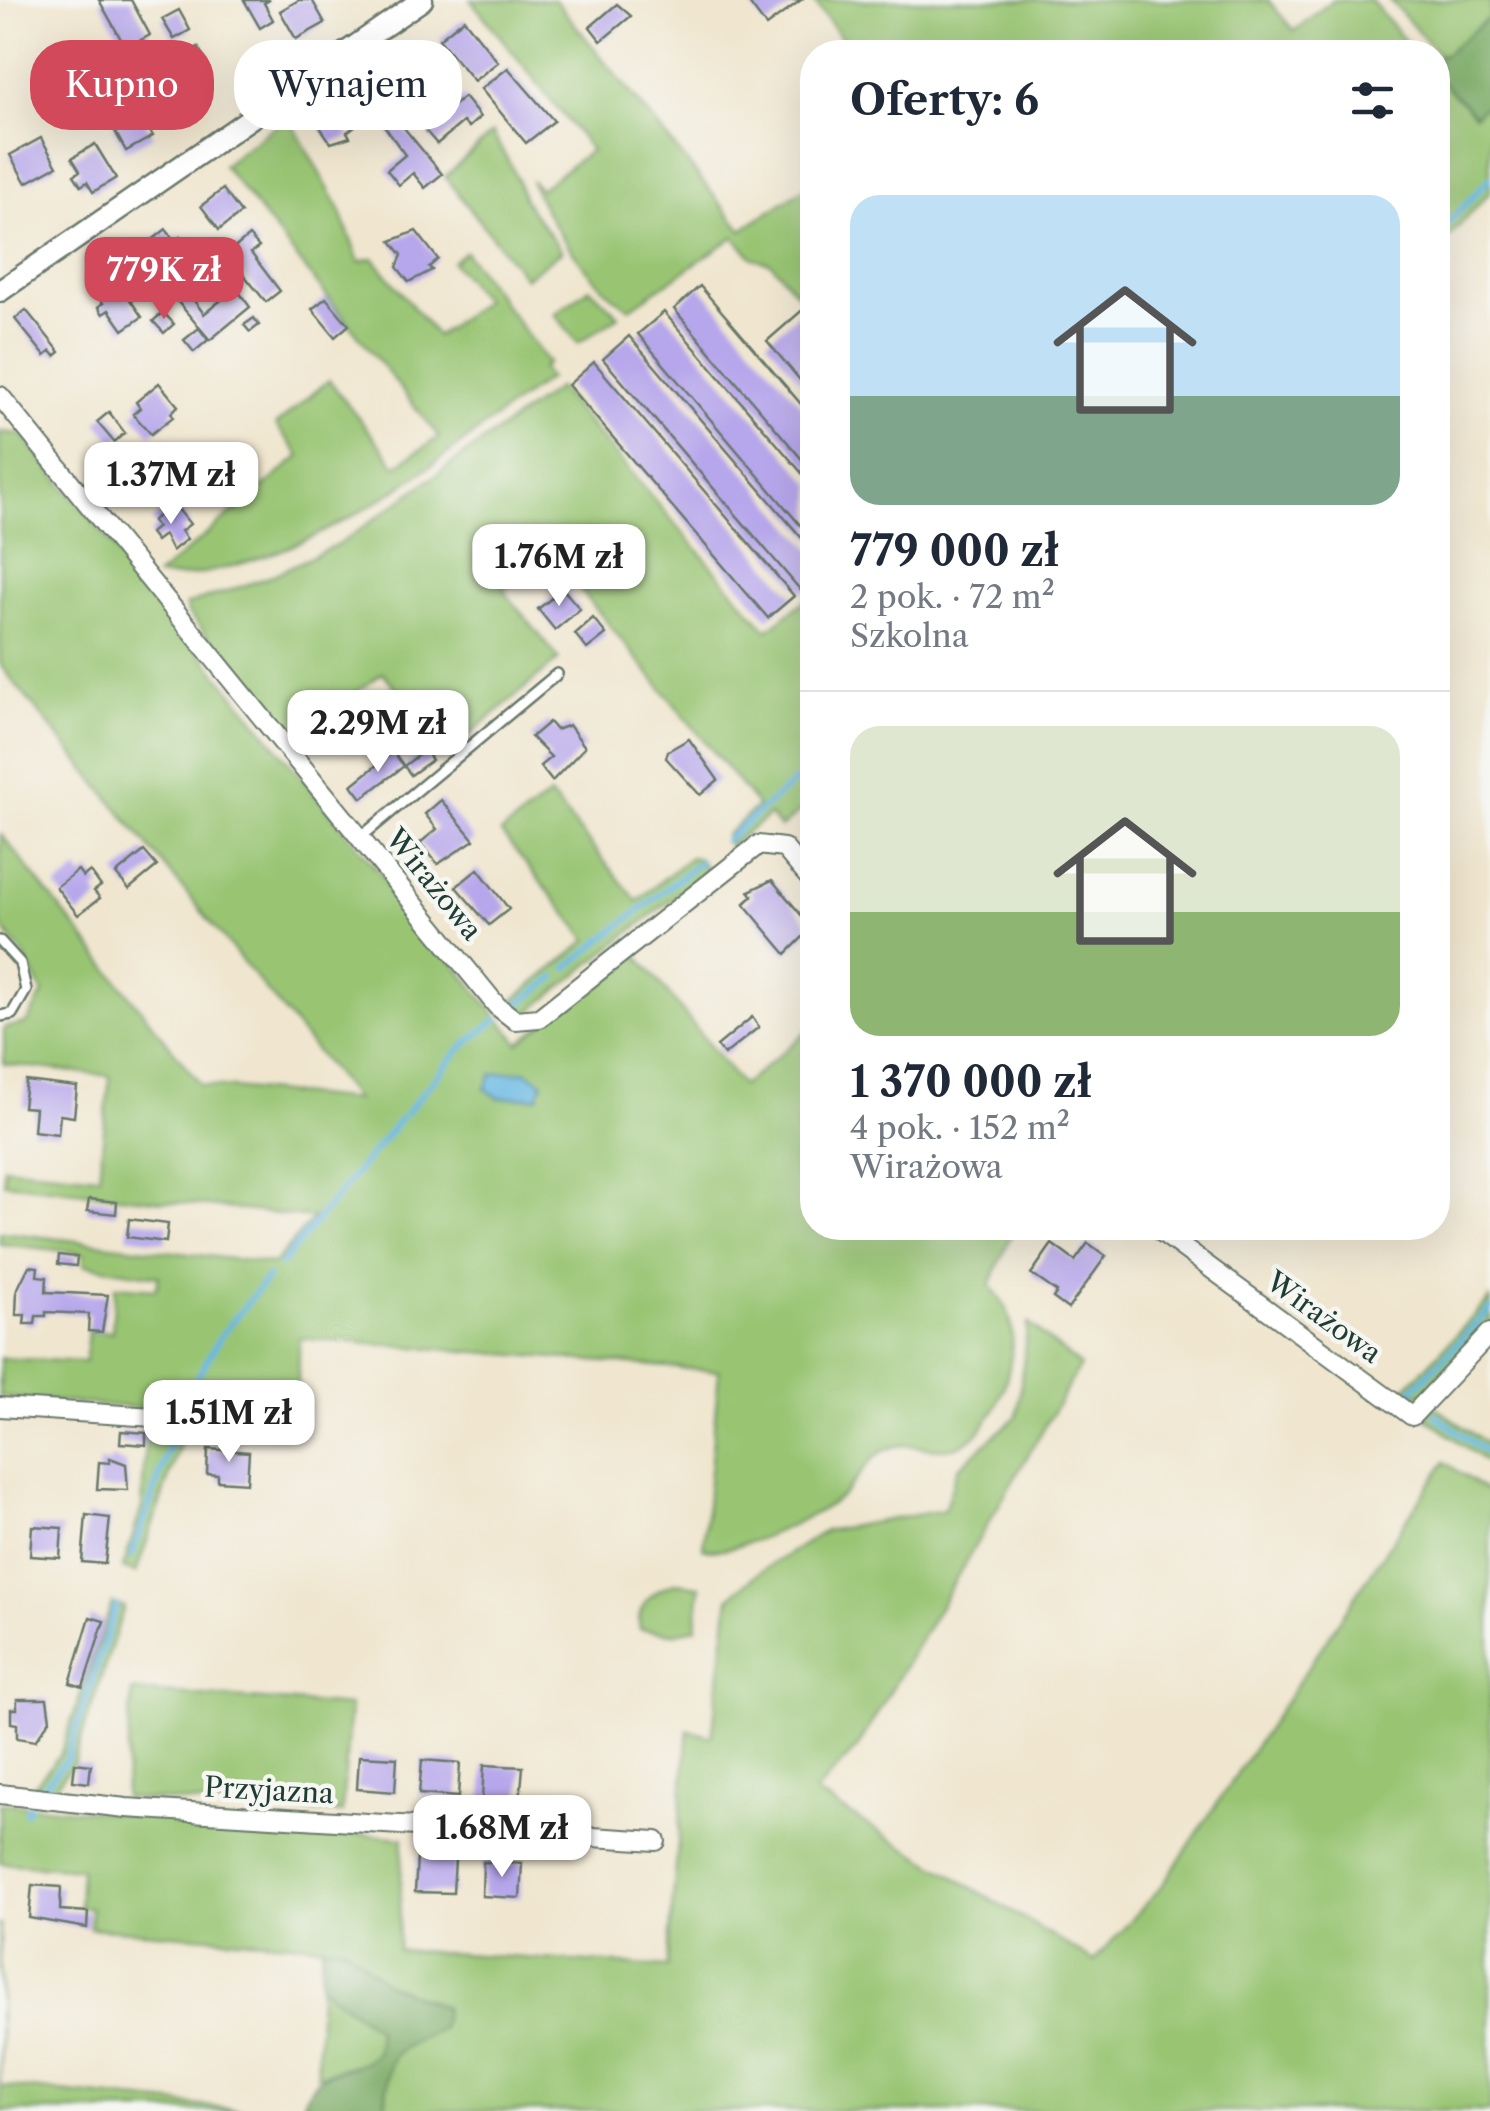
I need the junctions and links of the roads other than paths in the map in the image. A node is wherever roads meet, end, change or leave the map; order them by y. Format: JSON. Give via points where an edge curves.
{"nodes":[{"id":1,"x":422,"y":0,"type":"edge"},
{"id":2,"x":0,"y":292,"type":"edge"},
{"id":3,"x":0,"y":396,"type":"edge"},
{"id":4,"x":558,"y":674,"type":"dead end"},
{"id":5,"x":361,"y":836,"type":"junction"},
{"id":6,"x":800,"y":867,"type":"edge"},
{"id":7,"x":0,"y":941,"type":"edge"},
{"id":8,"x":0,"y":1016,"type":"edge"},
{"id":9,"x":1172,"y":1240,"type":"edge"},
{"id":10,"x":1490,"y":1333,"type":"edge"},
{"id":11,"x":0,"y":1407,"type":"edge"},
{"id":12,"x":246,"y":1423,"type":"dead end"},
{"id":13,"x":0,"y":1794,"type":"edge"},
{"id":14,"x":656,"y":1841,"type":"dead end"}],
"edges":[{"from":1,"to":2,"type":"street"},
{"from":3,"to":5,"type":"street","name":"Wirażowa"},
{"from":4,"to":5,"type":"lane"},
{"from":5,"to":6,"type":"street","name":"Wirażowa","via":[[515,1020],[539,1018],[758,844],[784,848]]},
{"from":7,"to":8,"type":"lane","via":[[20,963],[26,990],[12,1014]]},
{"from":9,"to":10,"type":"street","name":"Wirażowa","via":[[1412,1416]]},
{"from":11,"to":12,"type":"street"},
{"from":13,"to":14,"type":"street","name":"Przyjazna"}]}
